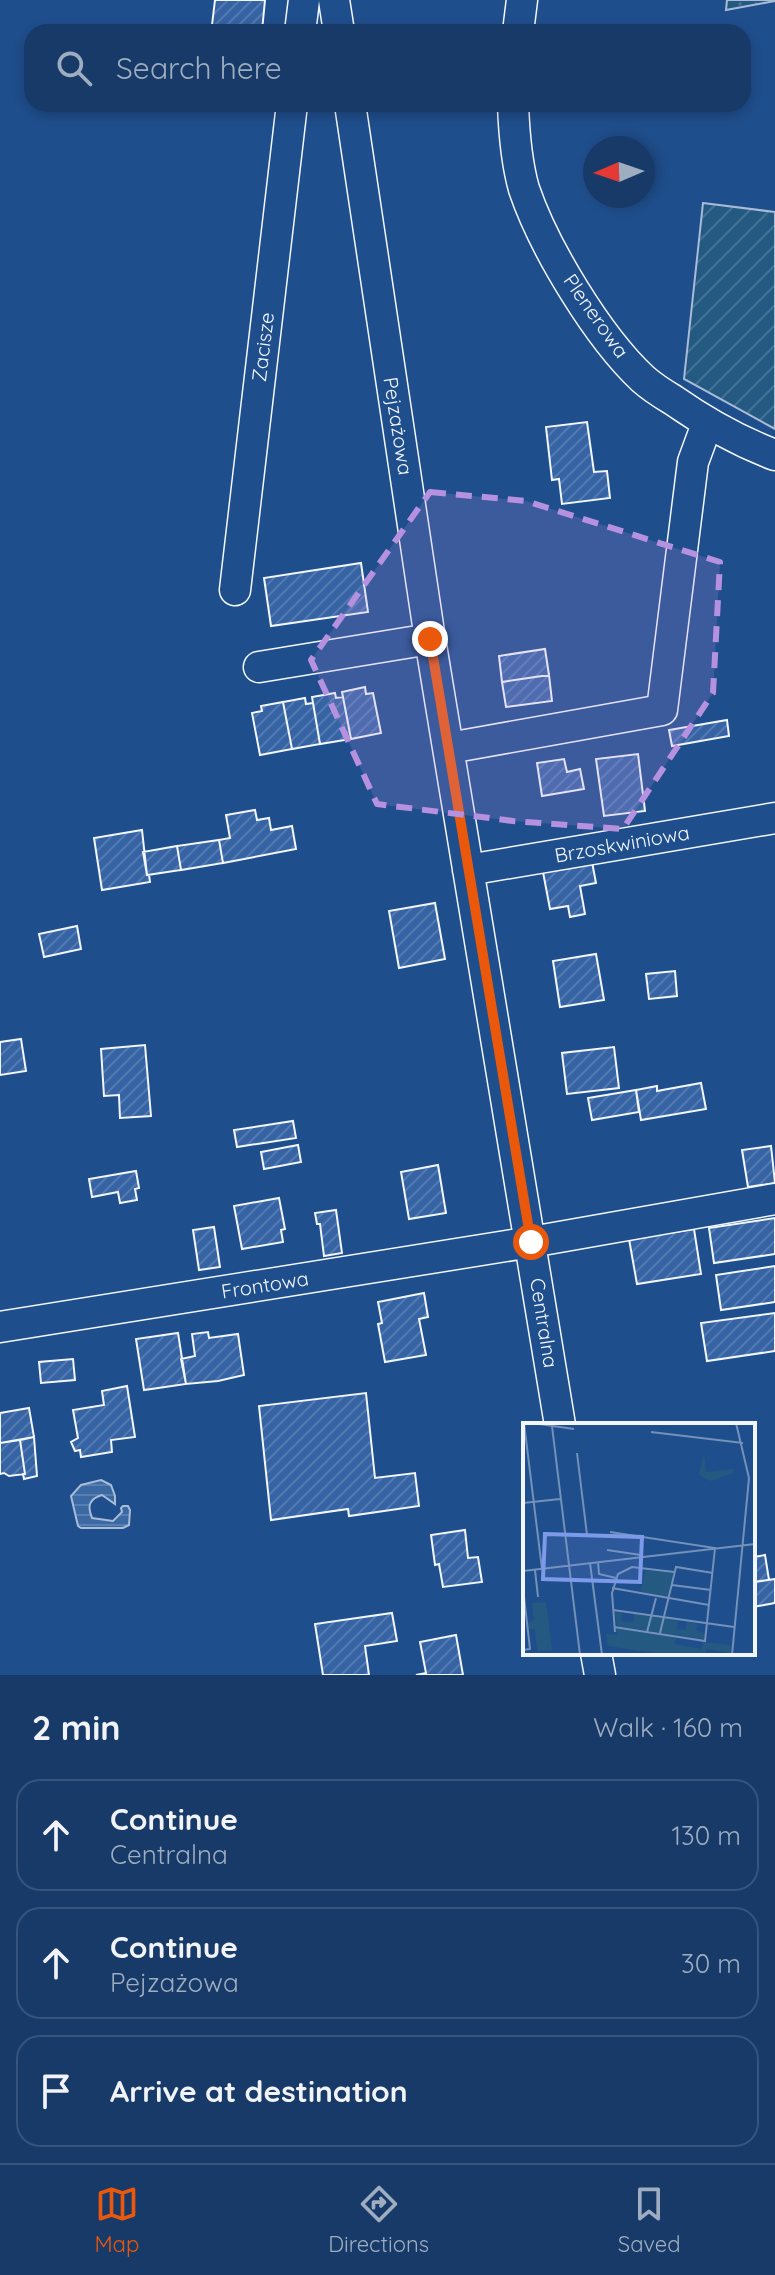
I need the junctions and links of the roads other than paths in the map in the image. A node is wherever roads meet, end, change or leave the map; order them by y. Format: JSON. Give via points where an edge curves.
{"nodes":[{"id":1,"x":304,"y":0,"type":"edge"},
{"id":2,"x":334,"y":0,"type":"edge"},
{"id":3,"x":522,"y":0,"type":"edge"},
{"id":4,"x":301,"y":24,"type":"edge"},
{"id":5,"x":338,"y":24,"type":"edge"},
{"id":6,"x":519,"y":24,"type":"edge"},
{"id":7,"x":291,"y":112,"type":"edge"},
{"id":8,"x":351,"y":112,"type":"edge"},
{"id":9,"x":513,"y":112,"type":"edge"},
{"id":10,"x":707,"y":424,"type":"junction"},
{"id":11,"x":775,"y":455,"type":"edge"},
{"id":12,"x":235,"y":590,"type":"dead end"},
{"id":13,"x":430,"y":639,"type":"junction"},
{"id":14,"x":259,"y":667,"type":"dead end"},
{"id":15,"x":449,"y":748,"type":"junction"},
{"id":16,"x":775,"y":818,"type":"edge"},
{"id":17,"x":468,"y":870,"type":"junction"},
{"id":18,"x":775,"y":1199,"type":"edge"},
{"id":19,"x":531,"y":1242,"type":"junction"},
{"id":20,"x":0,"y":1327,"type":"edge"},
{"id":21,"x":560,"y":1423,"type":"edge"},
{"id":22,"x":596,"y":1655,"type":"edge"},
{"id":23,"x":600,"y":1675,"type":"edge"}],
"edges":[{"from":1,"to":4,"type":"street"},
{"from":2,"to":5,"type":"street"},
{"from":3,"to":6,"type":"street"},
{"from":7,"to":12,"type":"street","name":"Zacisze"},
{"from":8,"to":13,"type":"street","name":"Pejzażowa"},
{"from":9,"to":10,"type":"street","name":"Plenerowa","via":[[524,187],[570,282],[610,344],[645,381]]},
{"from":10,"to":11,"type":"street","name":"Plenerowa"},
{"from":10,"to":15,"type":"street","via":[[693,462],[662,710]]},
{"from":13,"to":14,"type":"street"},
{"from":13,"to":15,"type":"street","name":"Pejzażowa"},
{"from":15,"to":17,"type":"street","name":"Centralna"},
{"from":16,"to":17,"type":"street","name":"Brzoskwiniowa"},
{"from":17,"to":19,"type":"street","name":"Centralna"},
{"from":18,"to":19,"type":"street","name":"Frontowa"},
{"from":19,"to":20,"type":"street","name":"Frontowa"},
{"from":19,"to":21,"type":"street","name":"Centralna"},
{"from":22,"to":23,"type":"street"}]}
